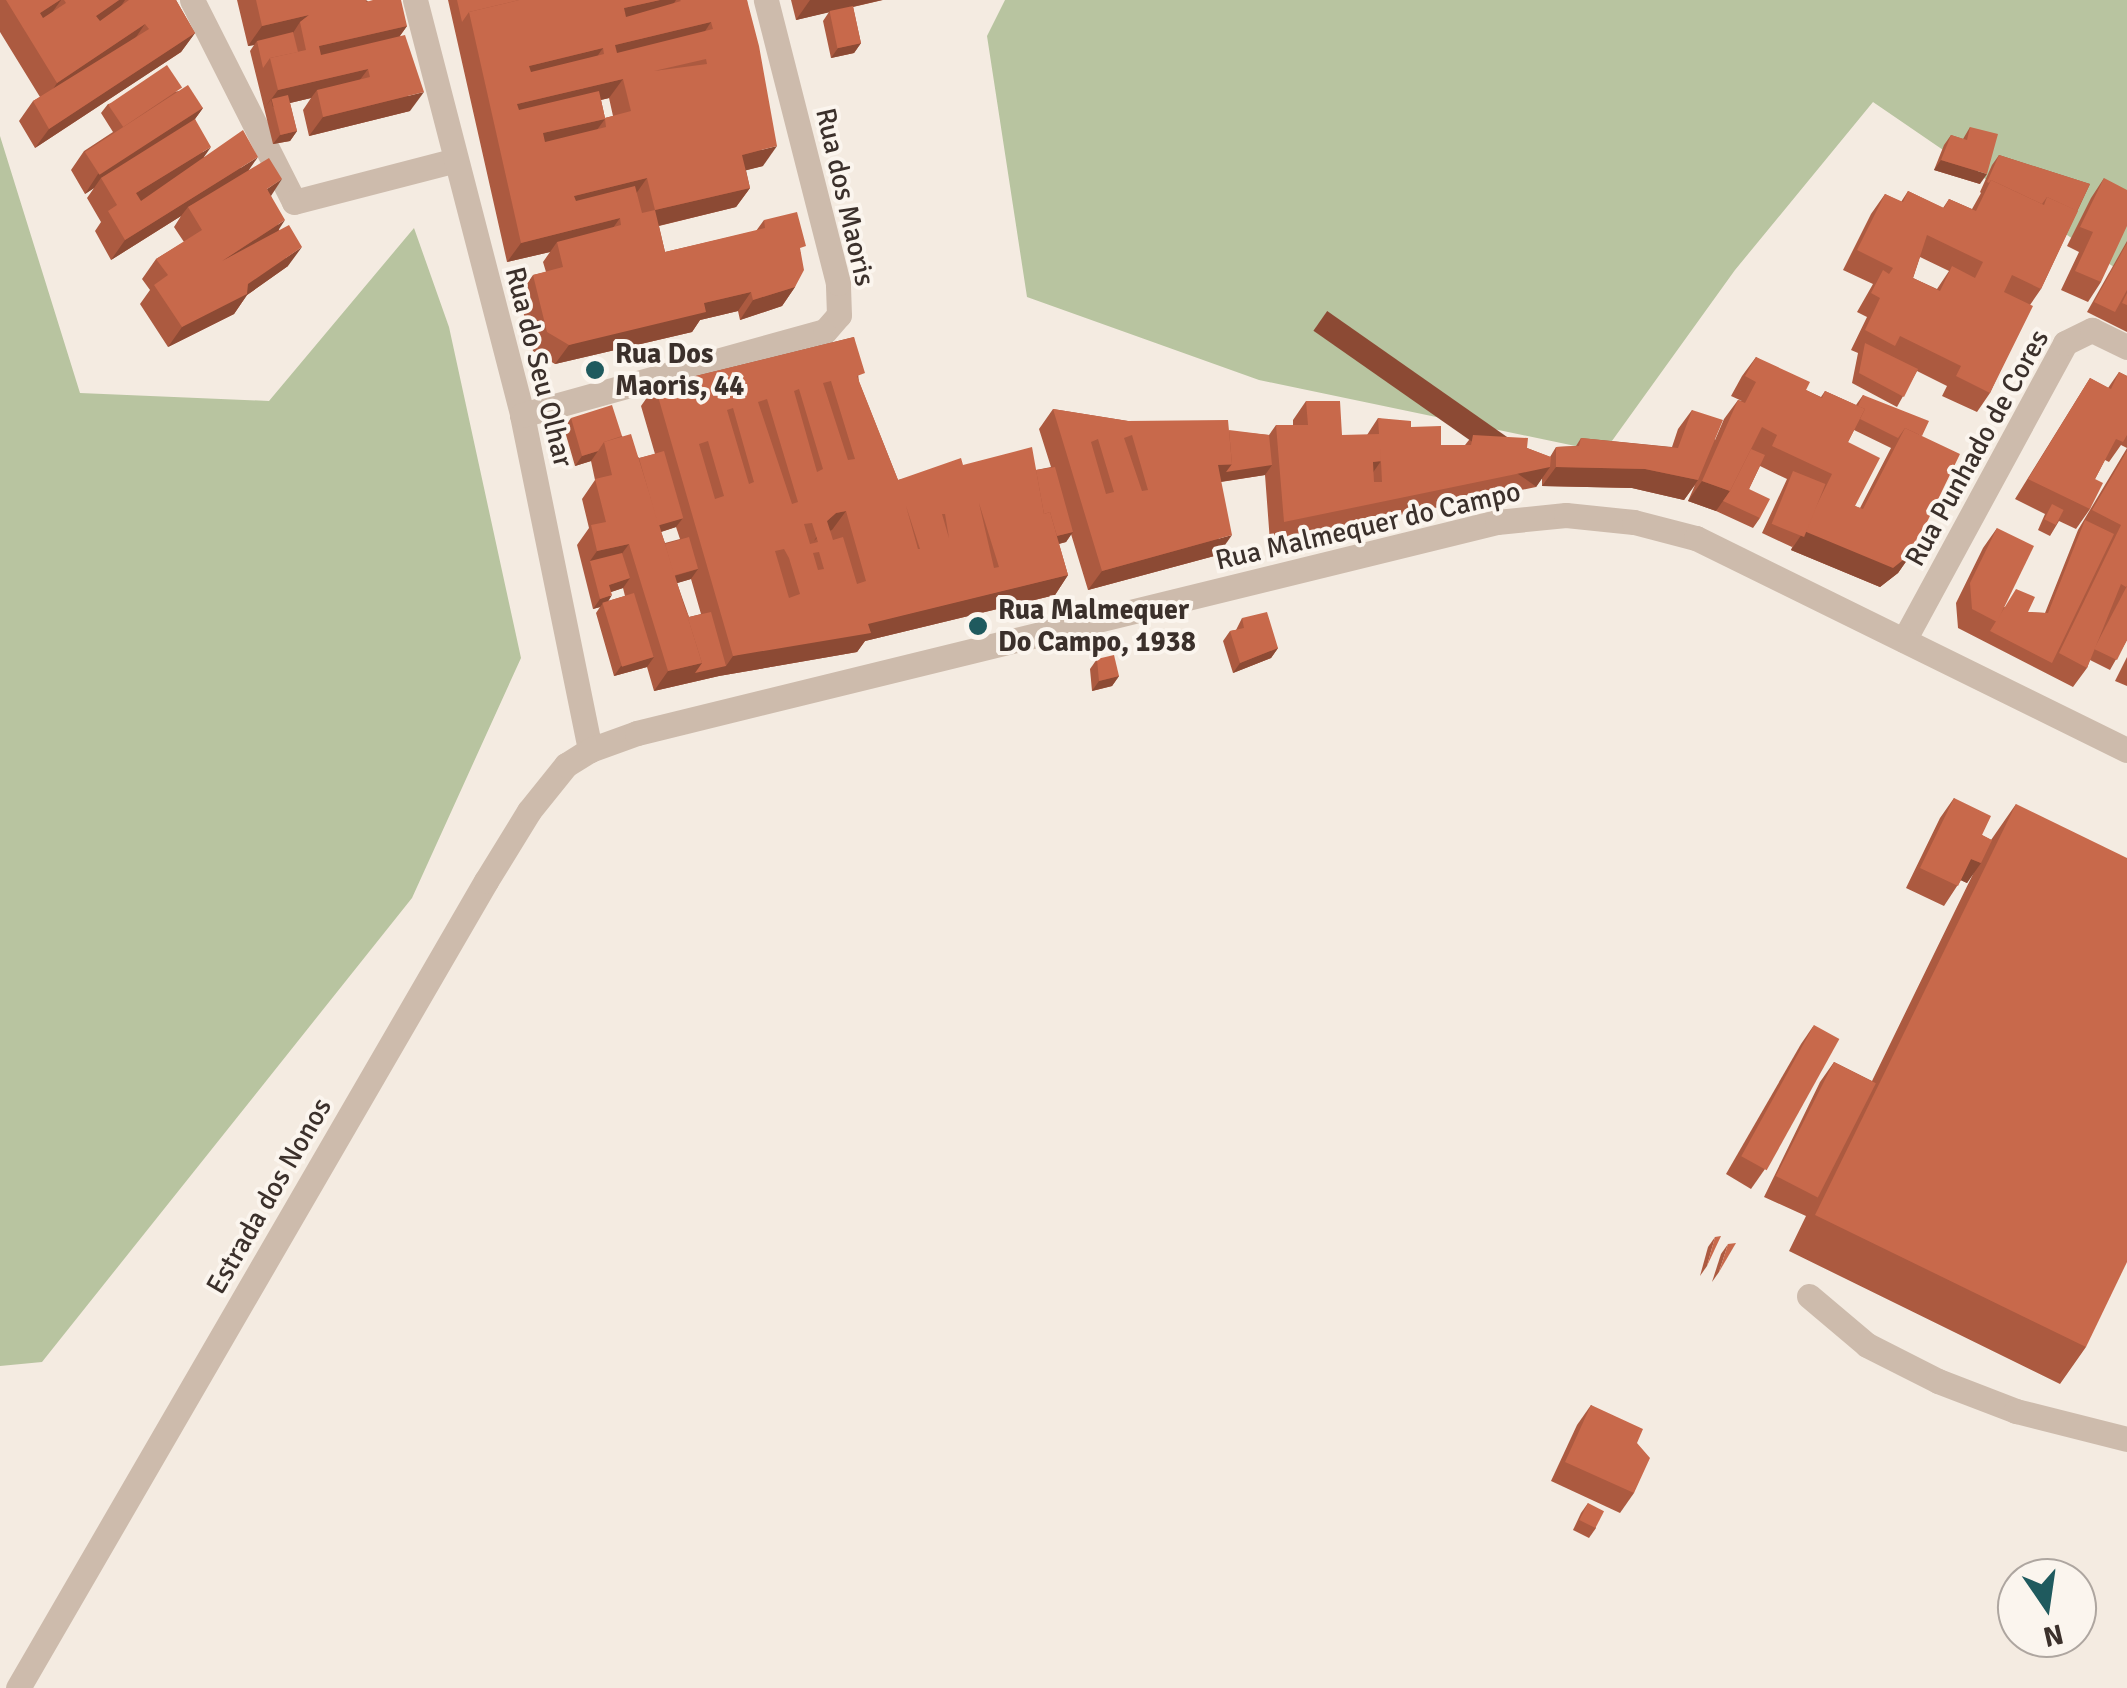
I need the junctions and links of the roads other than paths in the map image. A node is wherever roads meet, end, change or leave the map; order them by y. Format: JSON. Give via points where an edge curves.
{"nodes":[{"id":1,"x":192,"y":0,"type":"edge"},
{"id":2,"x":415,"y":0,"type":"edge"},
{"id":3,"x":766,"y":0,"type":"edge"},
{"id":4,"x":456,"y":160,"type":"junction"},
{"id":5,"x":2127,"y":346,"type":"edge"},
{"id":6,"x":522,"y":415,"type":"junction"},
{"id":7,"x":1904,"y":640,"type":"junction"},
{"id":8,"x":590,"y":750,"type":"junction"},
{"id":9,"x":2127,"y":750,"type":"edge"},
{"id":10,"x":1809,"y":1296,"type":"dead end"},
{"id":11,"x":2127,"y":1439,"type":"edge"},
{"id":12,"x":18,"y":1688,"type":"edge"}],
"edges":[{"from":1,"to":4,"type":"street","via":[[294,202]]},
{"from":2,"to":4,"type":"street","name":"Rua do Seu Olhar"},
{"from":3,"to":6,"type":"street","name":"Rua dos Maoris","via":[[838,282],[839,315],[825,332]]},
{"from":4,"to":6,"type":"street","name":"Rua do Seu Olhar"},
{"from":5,"to":7,"type":"street","name":"Rua Punhado de Cores","via":[[2092,330],[2065,343]]},
{"from":6,"to":8,"type":"street","name":"Rua do Seu Olhar"},
{"from":7,"to":8,"type":"street","name":"Rua Malmequer do Campo","via":[[1696,538],[1566,515],[1478,527],[637,732]]},
{"from":7,"to":9,"type":"street","name":"Rua Malmequer do Campo"},
{"from":8,"to":12,"type":"street","name":"Estrada dos Nonos","via":[[566,765],[529,811],[486,881]]},
{"from":10,"to":11,"type":"street","via":[[1868,1345],[1938,1381],[2016,1412]]}]}
